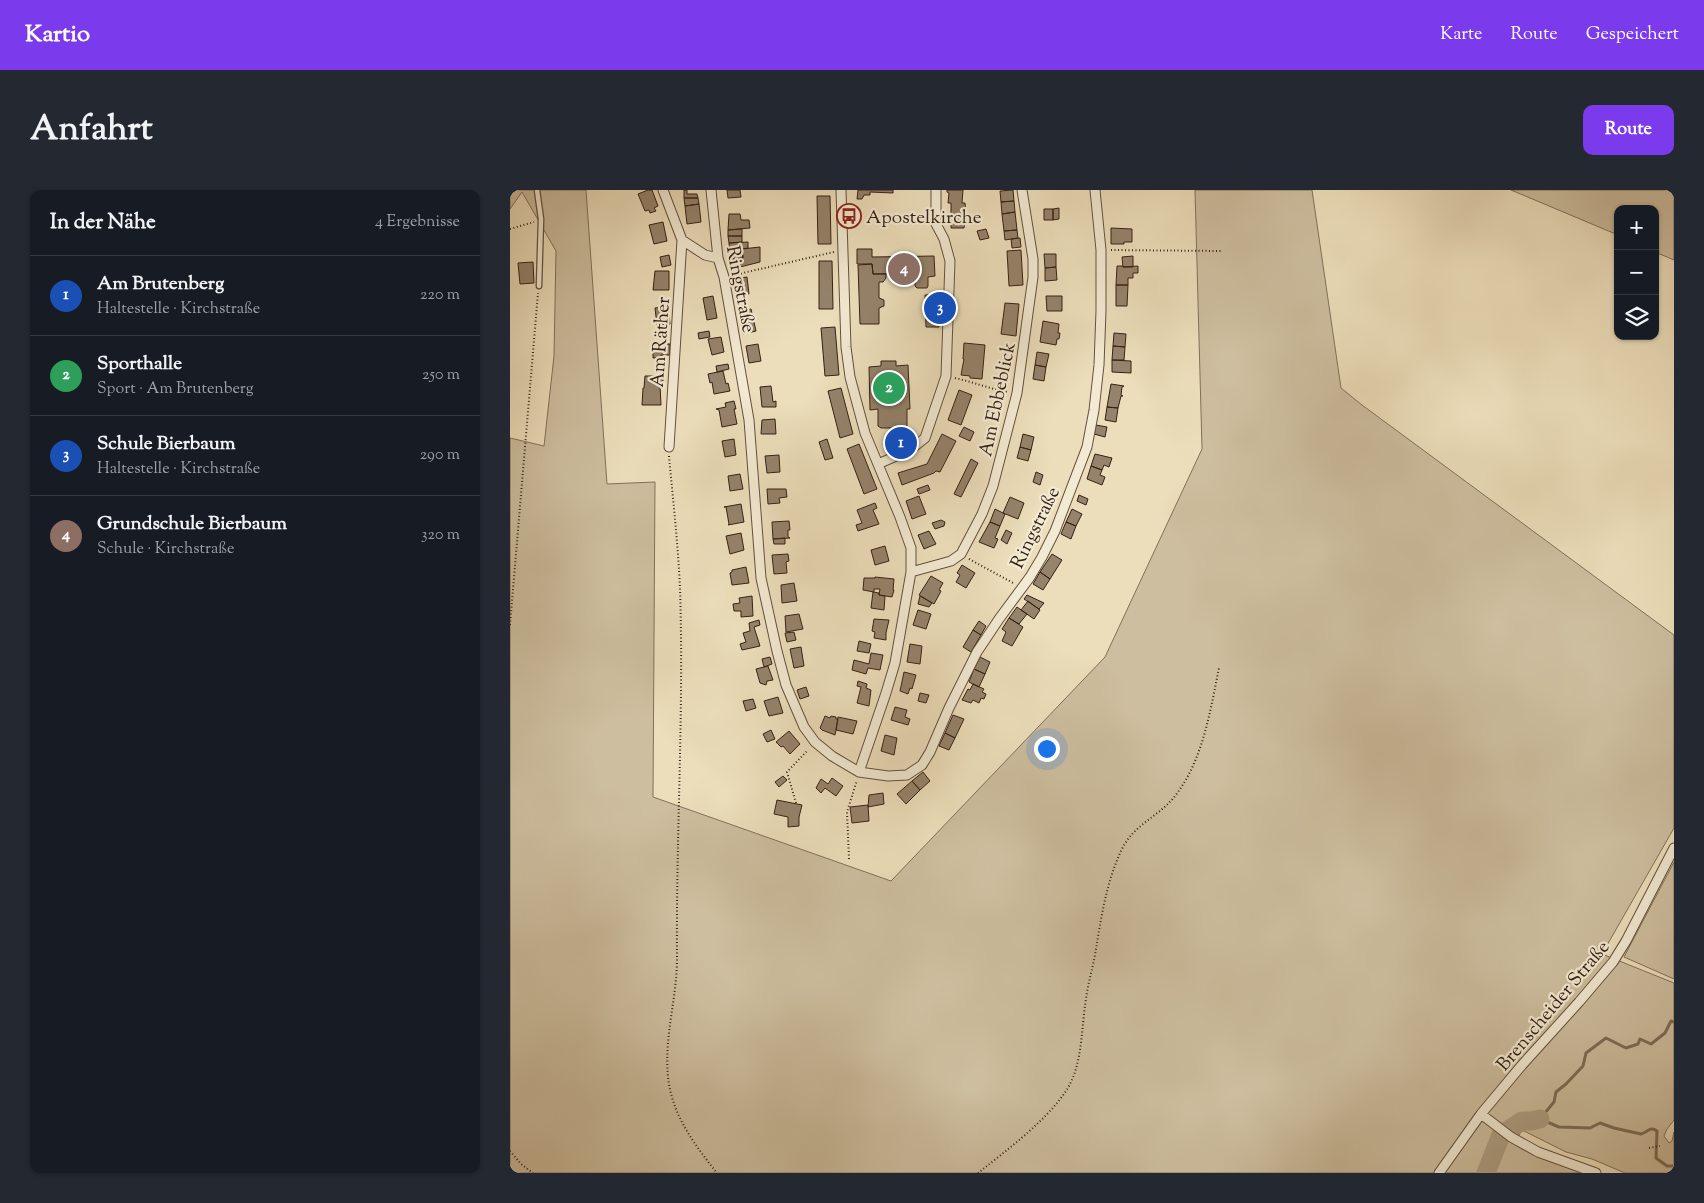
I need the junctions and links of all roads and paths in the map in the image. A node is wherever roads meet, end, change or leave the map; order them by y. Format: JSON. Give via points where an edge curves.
{"nodes":[{"id":1,"x":537,"y":190,"type":"edge"},
{"id":2,"x":663,"y":190,"type":"edge"},
{"id":3,"x":711,"y":190,"type":"edge"},
{"id":4,"x":841,"y":190,"type":"edge"},
{"id":5,"x":936,"y":190,"type":"edge"},
{"id":6,"x":1022,"y":190,"type":"edge"},
{"id":7,"x":1095,"y":190,"type":"edge"},
{"id":8,"x":541,"y":219,"type":"junction"},
{"id":9,"x":510,"y":228,"type":"edge"},
{"id":10,"x":682,"y":240,"type":"junction"},
{"id":11,"x":844,"y":250,"type":"junction"},
{"id":12,"x":1101,"y":250,"type":"junction"},
{"id":13,"x":1221,"y":251,"type":"dead end"},
{"id":14,"x":718,"y":258,"type":"junction"},
{"id":15,"x":724,"y":277,"type":"junction"},
{"id":16,"x":539,"y":286,"type":"joint"},
{"id":17,"x":946,"y":376,"type":"junction"},
{"id":18,"x":1017,"y":393,"type":"junction"},
{"id":19,"x":669,"y":447,"type":"joint"},
{"id":20,"x":878,"y":464,"type":"junction"},
{"id":21,"x":969,"y":559,"type":"dead end"},
{"id":22,"x":911,"y":572,"type":"junction"},
{"id":23,"x":1009,"y":581,"type":"dead end"},
{"id":24,"x":510,"y":625,"type":"edge"},
{"id":25,"x":1218,"y":668,"type":"dead end"},
{"id":26,"x":815,"y":742,"type":"junction"},
{"id":27,"x":859,"y":772,"type":"junction"},
{"id":28,"x":796,"y":803,"type":"dead end"},
{"id":29,"x":1674,"y":848,"type":"edge"},
{"id":30,"x":849,"y":859,"type":"dead end"},
{"id":31,"x":1481,"y":1114,"type":"junction"},
{"id":32,"x":1660,"y":1146,"type":"dead end"},
{"id":33,"x":1649,"y":1148,"type":"dead end"},
{"id":34,"x":510,"y":1151,"type":"edge"},
{"id":35,"x":533,"y":1173,"type":"edge"},
{"id":36,"x":717,"y":1173,"type":"edge"},
{"id":37,"x":978,"y":1173,"type":"edge"},
{"id":38,"x":1439,"y":1173,"type":"edge"},
{"id":39,"x":1596,"y":1173,"type":"edge"}],
"edges":[{"from":1,"to":8,"type":"lane"},
{"from":2,"to":10,"type":"street","name":"Am Räther"},
{"from":3,"to":14,"type":"street","name":"Ringstraße"},
{"from":4,"to":11,"type":"street"},
{"from":5,"to":17,"type":"street","via":[[936,224],[950,261]]},
{"from":6,"to":18,"type":"street","name":"Am Ebbeblick","via":[[1033,277]]},
{"from":7,"to":12,"type":"street","name":"Ringstraße"},
{"from":8,"to":9,"type":"path"},
{"from":8,"to":16,"type":"lane"},
{"from":10,"to":14,"type":"street"},
{"from":10,"to":19,"type":"street","name":"Am Räther"},
{"from":11,"to":15,"type":"path"},
{"from":11,"to":20,"type":"street","via":[[846,347],[850,377],[865,433]]},
{"from":12,"to":13,"type":"path"},
{"from":12,"to":27,"type":"street","name":"Ringstraße","via":[[1099,364],[1094,410],[1087,447],[1055,531],[1030,577],[977,652],[922,765],[907,775]]},
{"from":14,"to":15,"type":"street","name":"Ringstraße"},
{"from":15,"to":26,"type":"street","name":"Ringstraße","via":[[750,420],[761,578],[786,685],[804,727]]},
{"from":16,"to":24,"type":"path"},
{"from":17,"to":18,"type":"path"},
{"from":17,"to":20,"type":"street","via":[[925,438],[910,450]]},
{"from":18,"to":22,"type":"street","name":"Am Ebbeblick","via":[[993,486],[972,536],[961,554],[951,561]]},
{"from":19,"to":36,"type":"path","via":[[680,587],[681,734],[677,978],[667,1049],[668,1079],[677,1114],[695,1146]]},
{"from":20,"to":22,"type":"street","via":[[911,548]]},
{"from":21,"to":23,"type":"path"},
{"from":22,"to":27,"type":"street","via":[[895,663]]},
{"from":25,"to":37,"type":"path","via":[[1206,726],[1190,774],[1174,798],[1140,826],[1123,847],[1110,880],[1074,1075],[1045,1116]]},
{"from":26,"to":27,"type":"street","name":"Ringstraße"},
{"from":26,"to":28,"type":"path","via":[[787,772]]},
{"from":27,"to":30,"type":"path","via":[[847,812]]},
{"from":29,"to":31,"type":"street","name":"Brenscheider Straße","via":[[1613,962]]},
{"from":31,"to":38,"type":"street","name":"Brenscheider Straße"},
{"from":31,"to":39,"type":"street","via":[[1538,1152]]},
{"from":32,"to":33,"type":"path"},
{"from":34,"to":35,"type":"path"}]}
